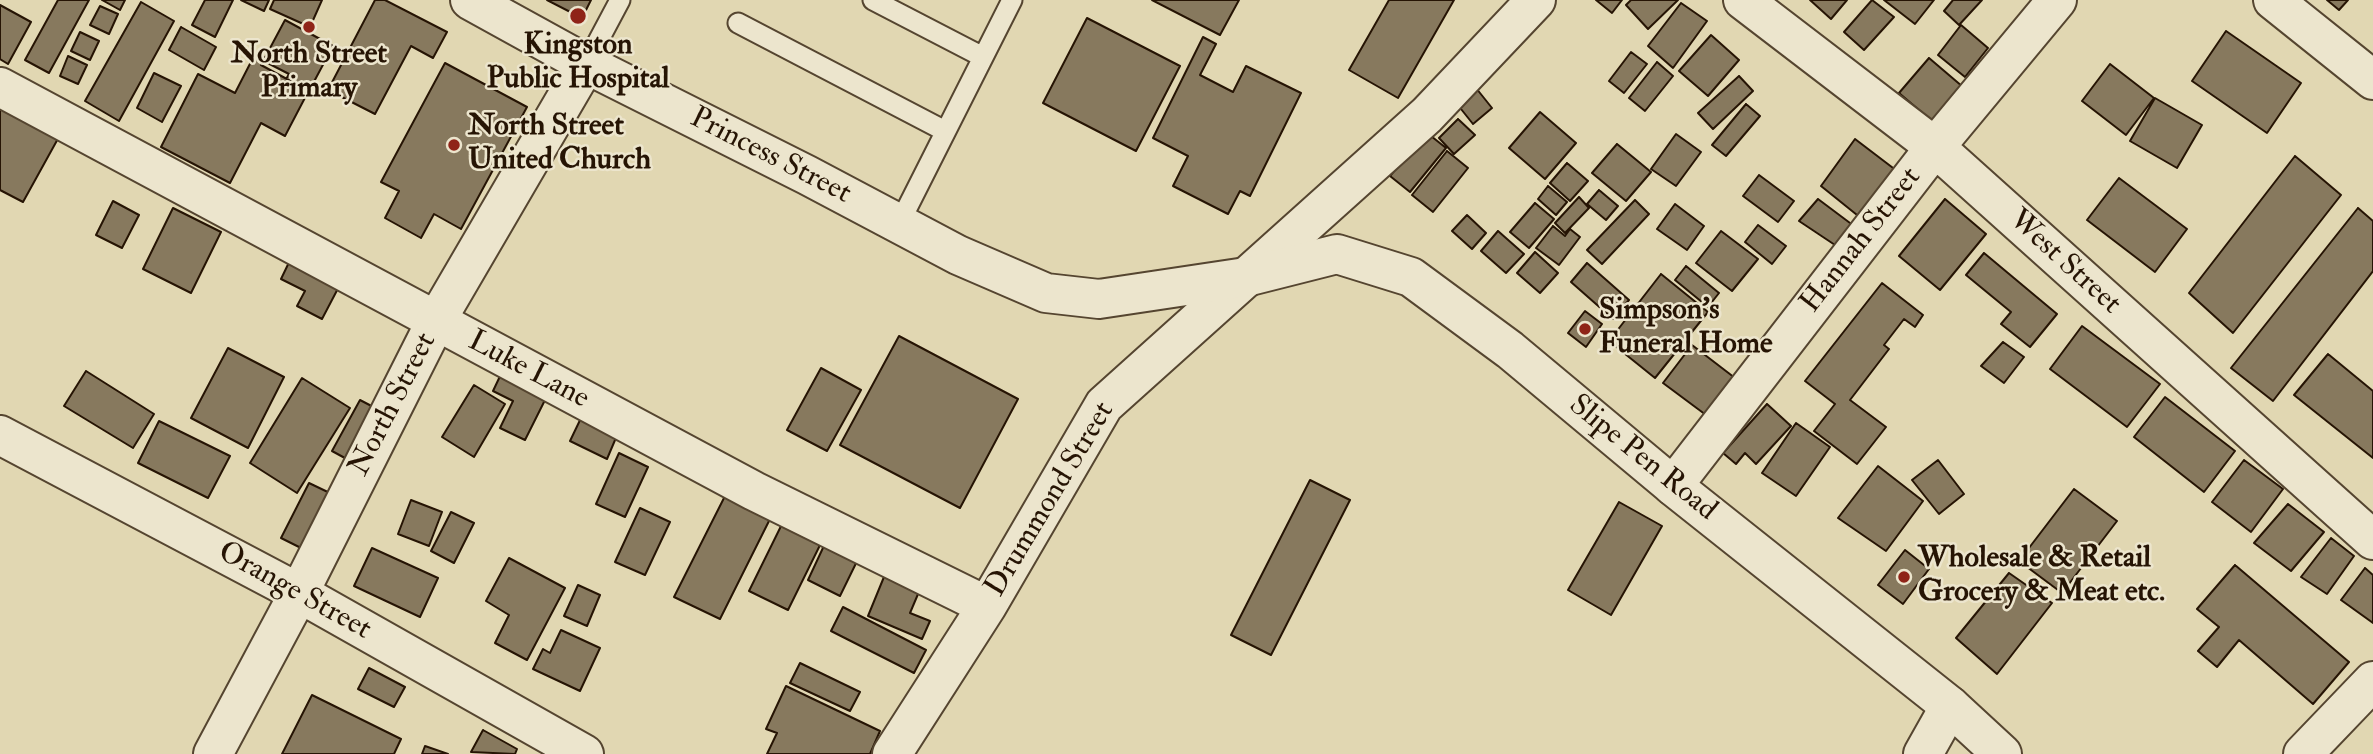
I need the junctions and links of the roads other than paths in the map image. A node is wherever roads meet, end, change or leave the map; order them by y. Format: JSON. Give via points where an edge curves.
{"nodes":[{"id":1,"x":470,"y":0,"type":"edge"},
{"id":2,"x":620,"y":0,"type":"edge"},
{"id":3,"x":873,"y":0,"type":"edge"},
{"id":4,"x":1012,"y":0,"type":"edge"},
{"id":5,"x":1536,"y":0,"type":"edge"},
{"id":6,"x":1743,"y":0,"type":"edge"},
{"id":7,"x":2057,"y":0,"type":"edge"},
{"id":8,"x":2273,"y":0,"type":"edge"},
{"id":9,"x":738,"y":23,"type":"dead end"},
{"id":10,"x":983,"y":57,"type":"junction"},
{"id":11,"x":586,"y":64,"type":"junction"},
{"id":12,"x":2373,"y":80,"type":"edge"},
{"id":13,"x":0,"y":87,"type":"edge"},
{"id":14,"x":945,"y":131,"type":"junction"},
{"id":15,"x":1935,"y":147,"type":"junction"},
{"id":16,"x":899,"y":224,"type":"junction"},
{"id":17,"x":1246,"y":277,"type":"junction"},
{"id":18,"x":436,"y":321,"type":"junction"},
{"id":19,"x":0,"y":435,"type":"edge"},
{"id":20,"x":1673,"y":486,"type":"junction"},
{"id":21,"x":2373,"y":540,"type":"edge"},
{"id":22,"x":299,"y":593,"type":"junction"},
{"id":23,"x":987,"y":606,"type":"junction"},
{"id":24,"x":2373,"y":681,"type":"edge"},
{"id":25,"x":1950,"y":706,"type":"junction"},
{"id":26,"x":214,"y":754,"type":"edge"},
{"id":27,"x":584,"y":754,"type":"edge"},
{"id":28,"x":892,"y":754,"type":"edge"},
{"id":29,"x":1923,"y":754,"type":"edge"},
{"id":30,"x":2002,"y":754,"type":"edge"},
{"id":31,"x":2304,"y":754,"type":"edge"}],
"edges":[{"from":1,"to":11,"type":"street","name":"Princess Street"},
{"from":2,"to":11,"type":"lane"},
{"from":3,"to":10,"type":"lane"},
{"from":4,"to":10,"type":"lane"},
{"from":5,"to":17,"type":"street","name":"Drummond Street","via":[[1427,115]]},
{"from":6,"to":15,"type":"street","name":"West Street"},
{"from":7,"to":15,"type":"street","name":"Hannah Street"},
{"from":8,"to":12,"type":"street"},
{"from":9,"to":14,"type":"lane"},
{"from":10,"to":14,"type":"lane"},
{"from":11,"to":16,"type":"street","name":"Princess Street"},
{"from":11,"to":18,"type":"street","name":"North Street"},
{"from":13,"to":18,"type":"street","name":"Luke Lane"},
{"from":14,"to":16,"type":"lane"},
{"from":15,"to":20,"type":"street","name":"Hannah Street"},
{"from":15,"to":21,"type":"street","name":"West Street"},
{"from":16,"to":17,"type":"street","name":"Princess Street","via":[[1046,293],[1099,299]]},
{"from":17,"to":20,"type":"street","name":"Slipe Pen Road","via":[[1337,254],[1411,277],[1510,350]]},
{"from":17,"to":23,"type":"street","name":"Drummond Street","via":[[1104,405]]},
{"from":18,"to":22,"type":"street","name":"North Street"},
{"from":18,"to":23,"type":"street","name":"Luke Lane","via":[[754,491]]},
{"from":19,"to":22,"type":"street","name":"Orange Street"},
{"from":20,"to":25,"type":"street","name":"Slipe Pen Road"},
{"from":22,"to":26,"type":"street","name":"North Street"},
{"from":22,"to":27,"type":"street","name":"Orange Street"},
{"from":23,"to":28,"type":"street","name":"Drummond Street"},
{"from":24,"to":31,"type":"street"},
{"from":25,"to":29,"type":"street"},
{"from":25,"to":30,"type":"street","name":"Slipe Pen Road"}]}
